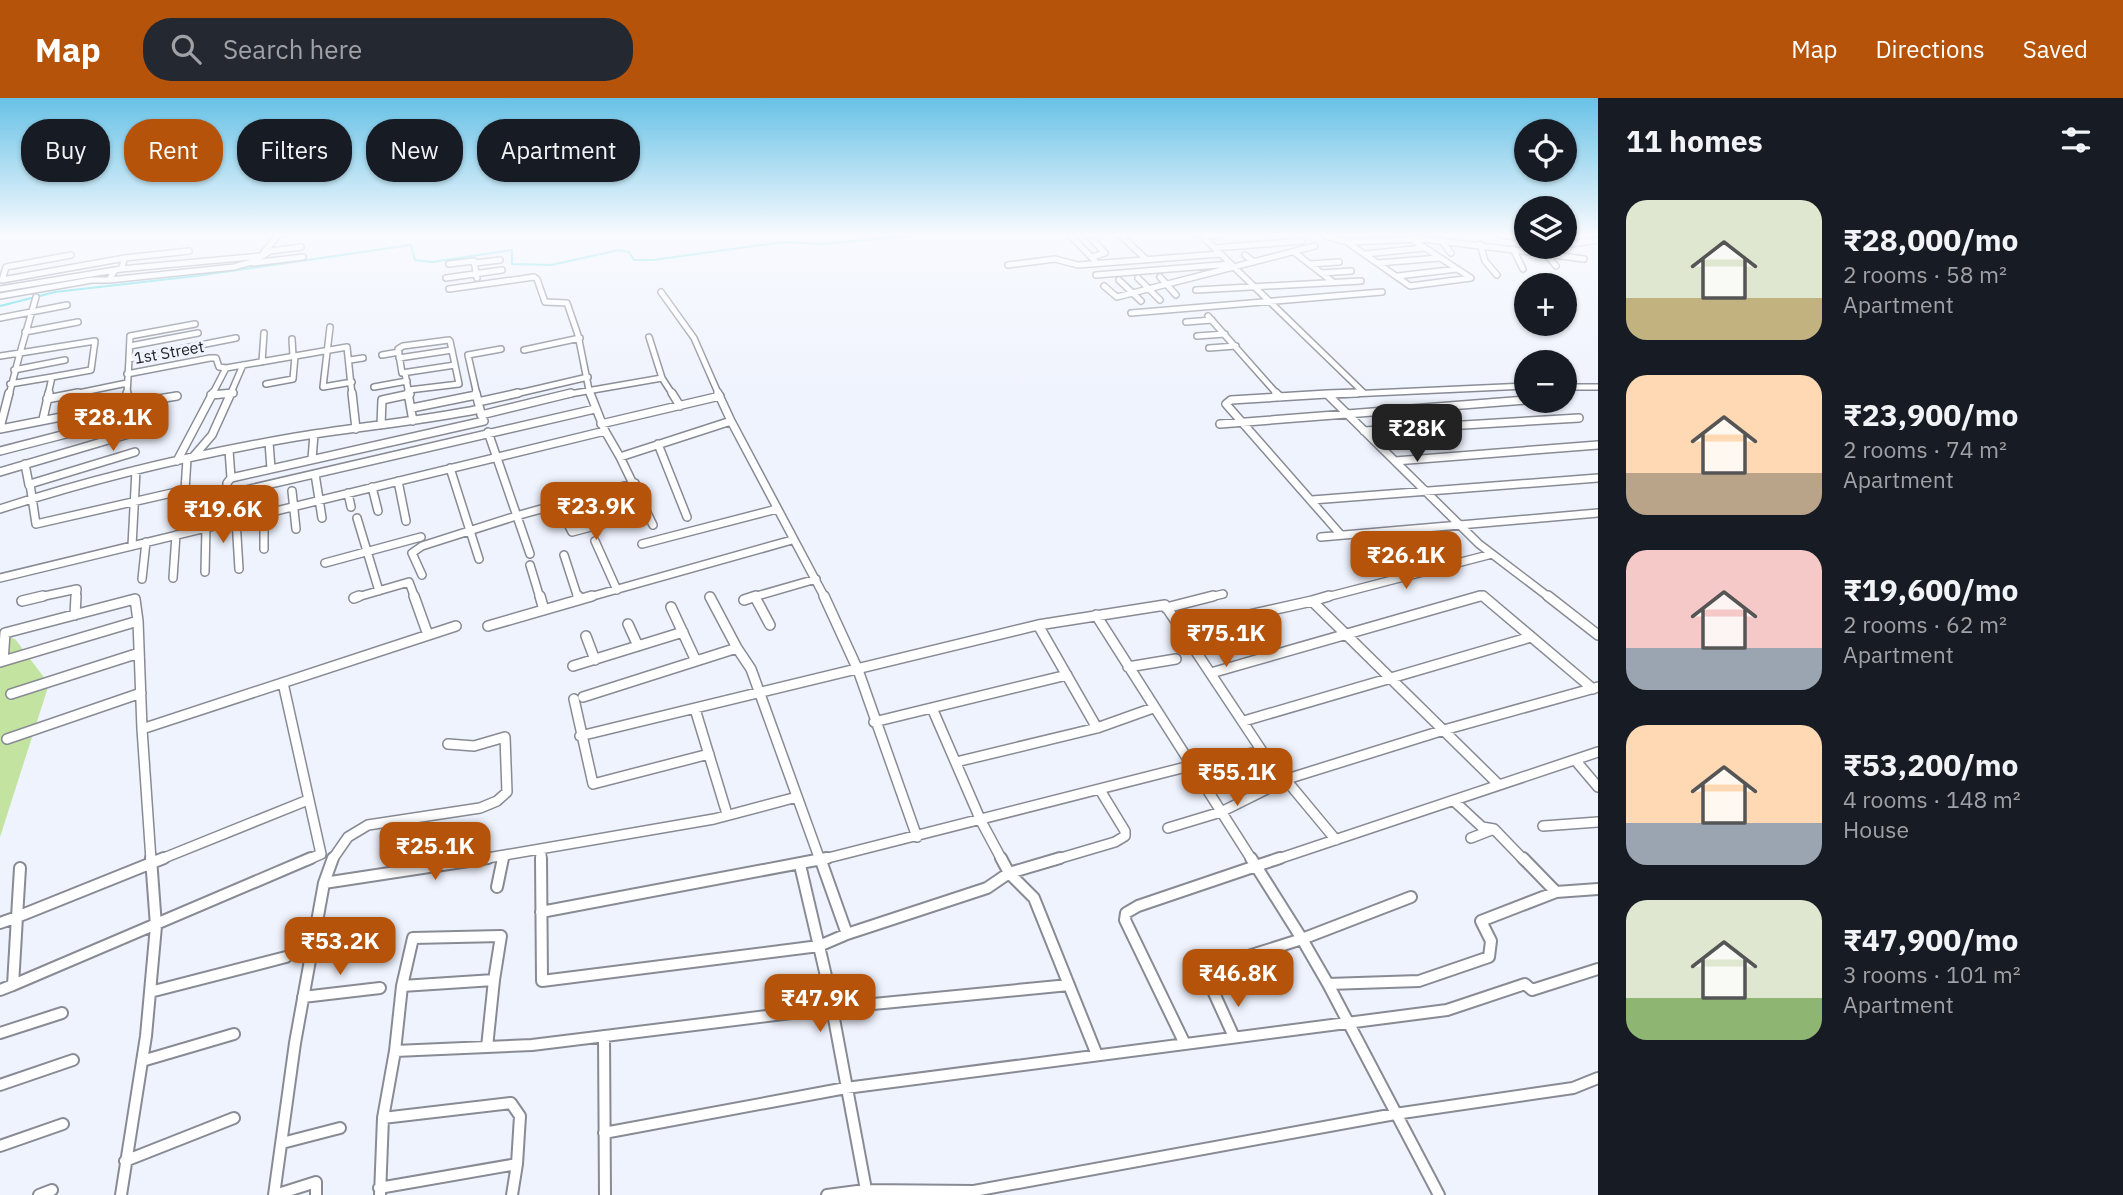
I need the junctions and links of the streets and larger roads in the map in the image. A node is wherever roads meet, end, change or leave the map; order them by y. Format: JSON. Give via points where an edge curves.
{"nodes":[{"id":1,"x":56,"y":286,"type":"edge"},
{"id":2,"x":465,"y":286,"type":"edge"},
{"id":3,"x":539,"y":286,"type":"edge"},
{"id":4,"x":1104,"y":286,"type":"dead end"},
{"id":5,"x":1127,"y":286,"type":"edge"},
{"id":6,"x":1157,"y":286,"type":"edge"},
{"id":7,"x":1168,"y":286,"type":"edge"},
{"id":8,"x":1249,"y":286,"type":"edge"},
{"id":9,"x":1252,"y":286,"type":"edge"},
{"id":10,"x":1150,"y":288,"type":"junction"},
{"id":11,"x":449,"y":289,"type":"dead end"},
{"id":12,"x":1196,"y":290,"type":"dead end"},
{"id":13,"x":661,"y":292,"type":"dead end"},
{"id":14,"x":1133,"y":292,"type":"junction"},
{"id":15,"x":1382,"y":292,"type":"dead end"},
{"id":16,"x":1176,"y":295,"type":"dead end"},
{"id":17,"x":0,"y":296,"type":"edge"},
{"id":18,"x":36,"y":297,"type":"dead end"},
{"id":19,"x":1160,"y":300,"type":"dead end"},
{"id":20,"x":1268,"y":300,"type":"junction"},
{"id":21,"x":1141,"y":301,"type":"dead end"},
{"id":22,"x":67,"y":306,"type":"dead end"},
{"id":23,"x":31,"y":312,"type":"junction"},
{"id":24,"x":1131,"y":313,"type":"dead end"},
{"id":25,"x":0,"y":318,"type":"edge"},
{"id":26,"x":78,"y":322,"type":"dead end"},
{"id":27,"x":1186,"y":322,"type":"dead end"},
{"id":28,"x":195,"y":324,"type":"dead end"},
{"id":29,"x":330,"y":327,"type":"dead end"},
{"id":30,"x":25,"y":332,"type":"junction"},
{"id":31,"x":198,"y":333,"type":"dead end"},
{"id":32,"x":264,"y":333,"type":"dead end"},
{"id":33,"x":1225,"y":334,"type":"junction"},
{"id":34,"x":1197,"y":336,"type":"dead end"},
{"id":35,"x":649,"y":337,"type":"dead end"},
{"id":36,"x":236,"y":338,"type":"dead end"},
{"id":37,"x":580,"y":338,"type":"junction"},
{"id":38,"x":292,"y":339,"type":"dead end"},
{"id":39,"x":130,"y":346,"type":"junction"},
{"id":40,"x":1236,"y":346,"type":"junction"},
{"id":41,"x":1209,"y":348,"type":"dead end"},
{"id":42,"x":326,"y":349,"type":"junction"},
{"id":43,"x":501,"y":349,"type":"dead end"},
{"id":44,"x":452,"y":350,"type":"junction"},
{"id":45,"x":524,"y":350,"type":"dead end"},
{"id":46,"x":20,"y":353,"type":"junction"},
{"id":47,"x":382,"y":355,"type":"dead end"},
{"id":48,"x":399,"y":355,"type":"junction"},
{"id":49,"x":0,"y":356,"type":"edge"},
{"id":50,"x":294,"y":356,"type":"junction"},
{"id":51,"x":363,"y":358,"type":"dead end"},
{"id":52,"x":129,"y":359,"type":"junction"},
{"id":53,"x":65,"y":360,"type":"dead end"},
{"id":54,"x":350,"y":360,"type":"junction"},
{"id":55,"x":262,"y":362,"type":"junction"},
{"id":56,"x":243,"y":365,"type":"junction"},
{"id":57,"x":455,"y":365,"type":"junction"},
{"id":58,"x":226,"y":368,"type":"junction"},
{"id":59,"x":14,"y":370,"type":"junction"},
{"id":60,"x":405,"y":373,"type":"junction"},
{"id":61,"x":127,"y":374,"type":"junction"},
{"id":62,"x":52,"y":377,"type":"junction"},
{"id":63,"x":588,"y":377,"type":"junction"},
{"id":64,"x":662,"y":378,"type":"junction"},
{"id":65,"x":407,"y":381,"type":"junction"},
{"id":66,"x":352,"y":382,"type":"junction"},
{"id":67,"x":127,"y":383,"type":"junction"},
{"id":68,"x":10,"y":384,"type":"junction"},
{"id":69,"x":266,"y":384,"type":"dead end"},
{"id":70,"x":373,"y":387,"type":"dead end"},
{"id":71,"x":1514,"y":387,"type":"edge"},
{"id":72,"x":1577,"y":387,"type":"edge"},
{"id":73,"x":1598,"y":387,"type":"edge"},
{"id":74,"x":590,"y":390,"type":"junction"},
{"id":75,"x":410,"y":392,"type":"junction"},
{"id":76,"x":233,"y":393,"type":"junction"},
{"id":77,"x":1364,"y":393,"type":"junction"},
{"id":78,"x":1327,"y":394,"type":"junction"},
{"id":79,"x":177,"y":396,"type":"dead end"},
{"id":80,"x":211,"y":396,"type":"junction"},
{"id":81,"x":720,"y":396,"type":"junction"},
{"id":82,"x":1280,"y":397,"type":"junction"},
{"id":83,"x":47,"y":399,"type":"junction"},
{"id":84,"x":155,"y":400,"type":"junction"},
{"id":85,"x":1514,"y":401,"type":"edge"},
{"id":86,"x":127,"y":404,"type":"junction"},
{"id":87,"x":680,"y":406,"type":"junction"},
{"id":88,"x":412,"y":408,"type":"junction"},
{"id":89,"x":480,"y":408,"type":"junction"},
{"id":90,"x":595,"y":409,"type":"junction"},
{"id":91,"x":84,"y":412,"type":"junction"},
{"id":92,"x":1347,"y":414,"type":"junction"},
{"id":93,"x":1579,"y":418,"type":"dead end"},
{"id":94,"x":43,"y":419,"type":"junction"},
{"id":95,"x":116,"y":421,"type":"dead end"},
{"id":96,"x":413,"y":421,"type":"junction"},
{"id":97,"x":731,"y":421,"type":"junction"},
{"id":98,"x":1243,"y":422,"type":"junction"},
{"id":99,"x":1220,"y":424,"type":"dead end"},
{"id":100,"x":381,"y":425,"type":"junction"},
{"id":101,"x":603,"y":427,"type":"junction"},
{"id":102,"x":0,"y":429,"type":"edge"},
{"id":103,"x":85,"y":429,"type":"junction"},
{"id":104,"x":356,"y":429,"type":"junction"},
{"id":105,"x":1364,"y":431,"type":"junction"},
{"id":106,"x":314,"y":434,"type":"junction"},
{"id":107,"x":489,"y":434,"type":"junction"},
{"id":108,"x":269,"y":442,"type":"junction"},
{"id":109,"x":658,"y":444,"type":"junction"},
{"id":110,"x":1598,"y":446,"type":"edge"},
{"id":111,"x":86,"y":447,"type":"junction"},
{"id":112,"x":229,"y":450,"type":"junction"},
{"id":113,"x":0,"y":451,"type":"edge"},
{"id":114,"x":135,"y":452,"type":"dead end"},
{"id":115,"x":496,"y":457,"type":"junction"},
{"id":116,"x":620,"y":457,"type":"junction"},
{"id":117,"x":190,"y":458,"type":"junction"},
{"id":118,"x":312,"y":459,"type":"junction"},
{"id":119,"x":177,"y":461,"type":"junction"},
{"id":120,"x":1395,"y":461,"type":"junction"},
{"id":121,"x":25,"y":464,"type":"junction"},
{"id":122,"x":91,"y":465,"type":"junction"},
{"id":123,"x":450,"y":468,"type":"junction"},
{"id":124,"x":271,"y":469,"type":"junction"},
{"id":125,"x":136,"y":470,"type":"junction"},
{"id":126,"x":0,"y":472,"type":"edge"},
{"id":127,"x":315,"y":474,"type":"junction"},
{"id":128,"x":231,"y":478,"type":"junction"},
{"id":129,"x":1598,"y":478,"type":"edge"},
{"id":130,"x":398,"y":481,"type":"junction"},
{"id":131,"x":635,"y":484,"type":"junction"},
{"id":132,"x":29,"y":485,"type":"junction"},
{"id":133,"x":372,"y":487,"type":"junction"},
{"id":134,"x":292,"y":491,"type":"dead end"},
{"id":135,"x":1425,"y":491,"type":"junction"},
{"id":136,"x":348,"y":493,"type":"junction"},
{"id":137,"x":228,"y":494,"type":"junction"},
{"id":138,"x":264,"y":495,"type":"dead end"},
{"id":139,"x":592,"y":495,"type":"junction"},
{"id":140,"x":32,"y":499,"type":"junction"},
{"id":141,"x":319,"y":500,"type":"junction"},
{"id":142,"x":1312,"y":500,"type":"junction"},
{"id":143,"x":135,"y":501,"type":"junction"},
{"id":144,"x":558,"y":505,"type":"junction"},
{"id":145,"x":292,"y":506,"type":"junction"},
{"id":146,"x":351,"y":508,"type":"dead end"},
{"id":147,"x":0,"y":509,"type":"edge"},
{"id":148,"x":777,"y":509,"type":"junction"},
{"id":149,"x":378,"y":511,"type":"dead end"},
{"id":150,"x":264,"y":513,"type":"junction"},
{"id":151,"x":1598,"y":513,"type":"edge"},
{"id":152,"x":516,"y":516,"type":"junction"},
{"id":153,"x":687,"y":517,"type":"dead end"},
{"id":154,"x":357,"y":518,"type":"dead end"},
{"id":155,"x":321,"y":519,"type":"dead end"},
{"id":156,"x":231,"y":521,"type":"junction"},
{"id":157,"x":406,"y":521,"type":"dead end"},
{"id":158,"x":1459,"y":524,"type":"junction"},
{"id":159,"x":653,"y":525,"type":"dead end"},
{"id":160,"x":206,"y":527,"type":"junction"},
{"id":161,"x":296,"y":530,"type":"dead end"},
{"id":162,"x":469,"y":531,"type":"junction"},
{"id":163,"x":176,"y":535,"type":"junction"},
{"id":164,"x":1341,"y":535,"type":"junction"},
{"id":165,"x":421,"y":537,"type":"dead end"},
{"id":166,"x":1321,"y":537,"type":"dead end"},
{"id":167,"x":792,"y":540,"type":"junction"},
{"id":168,"x":595,"y":541,"type":"dead end"},
{"id":169,"x":146,"y":542,"type":"junction"},
{"id":170,"x":642,"y":544,"type":"dead end"},
{"id":171,"x":132,"y":546,"type":"junction"},
{"id":172,"x":264,"y":549,"type":"dead end"},
{"id":173,"x":367,"y":552,"type":"junction"},
{"id":174,"x":530,"y":554,"type":"dead end"},
{"id":175,"x":1492,"y":554,"type":"junction"},
{"id":176,"x":564,"y":555,"type":"dead end"},
{"id":177,"x":479,"y":559,"type":"dead end"},
{"id":178,"x":325,"y":563,"type":"dead end"},
{"id":179,"x":530,"y":565,"type":"dead end"},
{"id":180,"x":239,"y":569,"type":"dead end"},
{"id":181,"x":205,"y":572,"type":"dead end"},
{"id":182,"x":422,"y":575,"type":"dead end"},
{"id":183,"x":0,"y":578,"type":"edge"},
{"id":184,"x":173,"y":578,"type":"dead end"},
{"id":185,"x":142,"y":579,"type":"dead end"},
{"id":186,"x":816,"y":579,"type":"junction"},
{"id":187,"x":617,"y":590,"type":"junction"},
{"id":188,"x":379,"y":591,"type":"junction"},
{"id":189,"x":1223,"y":594,"type":"dead end"},
{"id":190,"x":710,"y":597,"type":"dead end"},
{"id":191,"x":755,"y":597,"type":"junction"},
{"id":192,"x":354,"y":598,"type":"dead end"},
{"id":193,"x":579,"y":600,"type":"junction"},
{"id":194,"x":744,"y":600,"type":"dead end"},
{"id":195,"x":22,"y":601,"type":"dead end"},
{"id":196,"x":1312,"y":601,"type":"junction"},
{"id":197,"x":671,"y":607,"type":"dead end"},
{"id":198,"x":1166,"y":608,"type":"junction"},
{"id":199,"x":544,"y":610,"type":"junction"},
{"id":200,"x":75,"y":615,"type":"junction"},
{"id":201,"x":1096,"y":615,"type":"junction"},
{"id":202,"x":138,"y":621,"type":"junction"},
{"id":203,"x":628,"y":624,"type":"dead end"},
{"id":204,"x":770,"y":625,"type":"dead end"},
{"id":205,"x":1038,"y":625,"type":"junction"},
{"id":206,"x":456,"y":626,"type":"dead end"},
{"id":207,"x":488,"y":626,"type":"dead end"},
{"id":208,"x":1182,"y":629,"type":"junction"},
{"id":209,"x":683,"y":632,"type":"junction"},
{"id":210,"x":428,"y":635,"type":"junction"},
{"id":211,"x":1598,"y":635,"type":"edge"},
{"id":212,"x":586,"y":636,"type":"dead end"},
{"id":213,"x":1347,"y":636,"type":"junction"},
{"id":214,"x":1531,"y":638,"type":"junction"},
{"id":215,"x":638,"y":646,"type":"junction"},
{"id":216,"x":737,"y":648,"type":"junction"},
{"id":217,"x":139,"y":653,"type":"junction"},
{"id":218,"x":1176,"y":659,"type":"dead end"},
{"id":219,"x":595,"y":660,"type":"junction"},
{"id":220,"x":1,"y":661,"type":"edge"},
{"id":221,"x":696,"y":661,"type":"junction"},
{"id":222,"x":573,"y":666,"type":"dead end"},
{"id":223,"x":1128,"y":667,"type":"junction"},
{"id":224,"x":858,"y":670,"type":"junction"},
{"id":225,"x":1211,"y":673,"type":"junction"},
{"id":226,"x":1067,"y":676,"type":"junction"},
{"id":227,"x":1391,"y":679,"type":"junction"},
{"id":228,"x":283,"y":683,"type":"junction"},
{"id":229,"x":1595,"y":688,"type":"edge"},
{"id":230,"x":141,"y":693,"type":"junction"},
{"id":231,"x":760,"y":693,"type":"junction"},
{"id":232,"x":11,"y":694,"type":"dead end"},
{"id":233,"x":932,"y":708,"type":"junction"},
{"id":234,"x":1153,"y":708,"type":"junction"},
{"id":235,"x":695,"y":709,"type":"junction"},
{"id":236,"x":1244,"y":721,"type":"junction"},
{"id":237,"x":874,"y":722,"type":"junction"},
{"id":238,"x":1097,"y":728,"type":"junction"},
{"id":239,"x":142,"y":729,"type":"junction"},
{"id":240,"x":1444,"y":730,"type":"junction"},
{"id":241,"x":580,"y":736,"type":"junction"},
{"id":242,"x":7,"y":739,"type":"dead end"},
{"id":243,"x":448,"y":744,"type":"dead end"},
{"id":244,"x":1262,"y":751,"type":"junction"},
{"id":245,"x":1598,"y":752,"type":"edge"},
{"id":246,"x":709,"y":754,"type":"junction"},
{"id":247,"x":1576,"y":761,"type":"junction"},
{"id":248,"x":956,"y":762,"type":"junction"},
{"id":249,"x":1190,"y":766,"type":"junction"},
{"id":250,"x":1287,"y":779,"type":"junction"},
{"id":251,"x":1499,"y":785,"type":"junction"},
{"id":252,"x":1598,"y":787,"type":"edge"},
{"id":253,"x":1100,"y":790,"type":"junction"},
{"id":254,"x":797,"y":797,"type":"junction"},
{"id":255,"x":307,"y":800,"type":"junction"},
{"id":256,"x":1454,"y":801,"type":"junction"},
{"id":257,"x":1221,"y":812,"type":"junction"},
{"id":258,"x":727,"y":814,"type":"junction"},
{"id":259,"x":981,"y":821,"type":"junction"},
{"id":260,"x":1598,"y":822,"type":"edge"},
{"id":261,"x":1544,"y":826,"type":"dead end"},
{"id":262,"x":1168,"y":828,"type":"dead end"},
{"id":263,"x":1494,"y":829,"type":"junction"},
{"id":264,"x":917,"y":837,"type":"junction"},
{"id":265,"x":1471,"y":838,"type":"dead end"},
{"id":266,"x":1336,"y":840,"type":"junction"},
{"id":267,"x":541,"y":850,"type":"junction"},
{"id":268,"x":503,"y":856,"type":"junction"},
{"id":269,"x":820,"y":860,"type":"junction"},
{"id":270,"x":152,"y":862,"type":"junction"},
{"id":271,"x":800,"y":865,"type":"junction"},
{"id":272,"x":1256,"y":866,"type":"junction"},
{"id":273,"x":20,"y":868,"type":"dead end"},
{"id":274,"x":1009,"y":873,"type":"junction"},
{"id":275,"x":324,"y":883,"type":"junction"},
{"id":276,"x":497,"y":887,"type":"dead end"},
{"id":277,"x":1598,"y":889,"type":"edge"},
{"id":278,"x":1556,"y":892,"type":"junction"},
{"id":279,"x":1411,"y":897,"type":"dead end"},
{"id":280,"x":541,"y":912,"type":"junction"},
{"id":281,"x":16,"y":916,"type":"junction"},
{"id":282,"x":0,"y":923,"type":"edge"},
{"id":283,"x":156,"y":926,"type":"junction"},
{"id":284,"x":847,"y":934,"type":"junction"},
{"id":285,"x":1302,"y":939,"type":"junction"},
{"id":286,"x":818,"y":946,"type":"junction"},
{"id":287,"x":286,"y":957,"type":"dead end"},
{"id":288,"x":1223,"y":964,"type":"dead end"},
{"id":289,"x":1598,"y":970,"type":"edge"},
{"id":290,"x":494,"y":979,"type":"junction"},
{"id":291,"x":1328,"y":984,"type":"junction"},
{"id":292,"x":13,"y":985,"type":"junction"},
{"id":293,"x":1069,"y":985,"type":"junction"},
{"id":294,"x":402,"y":986,"type":"junction"},
{"id":295,"x":380,"y":988,"type":"dead end"},
{"id":296,"x":0,"y":990,"type":"edge"},
{"id":297,"x":150,"y":992,"type":"junction"},
{"id":298,"x":1214,"y":993,"type":"dead end"},
{"id":299,"x":303,"y":998,"type":"junction"},
{"id":300,"x":832,"y":1008,"type":"junction"},
{"id":301,"x":62,"y":1013,"type":"dead end"},
{"id":302,"x":1347,"y":1022,"type":"junction"},
{"id":303,"x":0,"y":1033,"type":"edge"},
{"id":304,"x":234,"y":1034,"type":"dead end"},
{"id":305,"x":604,"y":1036,"type":"junction"},
{"id":306,"x":1234,"y":1037,"type":"junction"},
{"id":307,"x":1185,"y":1044,"type":"junction"},
{"id":308,"x":487,"y":1047,"type":"junction"},
{"id":309,"x":395,"y":1051,"type":"junction"},
{"id":310,"x":1097,"y":1055,"type":"junction"},
{"id":311,"x":73,"y":1060,"type":"dead end"},
{"id":312,"x":142,"y":1061,"type":"junction"},
{"id":313,"x":1598,"y":1078,"type":"edge"},
{"id":314,"x":0,"y":1085,"type":"edge"},
{"id":315,"x":846,"y":1088,"type":"junction"},
{"id":316,"x":1395,"y":1114,"type":"junction"},
{"id":317,"x":234,"y":1118,"type":"dead end"},
{"id":318,"x":383,"y":1118,"type":"junction"},
{"id":319,"x":63,"y":1124,"type":"dead end"},
{"id":320,"x":340,"y":1128,"type":"dead end"},
{"id":321,"x":604,"y":1133,"type":"junction"},
{"id":322,"x":282,"y":1143,"type":"junction"},
{"id":323,"x":0,"y":1146,"type":"edge"},
{"id":324,"x":125,"y":1161,"type":"junction"},
{"id":325,"x":517,"y":1164,"type":"junction"},
{"id":326,"x":52,"y":1190,"type":"dead end"},
{"id":327,"x":379,"y":1191,"type":"edge"},
{"id":328,"x":866,"y":1192,"type":"edge"},
{"id":329,"x":39,"y":1195,"type":"edge"},
{"id":330,"x":121,"y":1195,"type":"edge"},
{"id":331,"x":274,"y":1195,"type":"edge"},
{"id":332,"x":316,"y":1195,"type":"edge"},
{"id":333,"x":512,"y":1195,"type":"edge"},
{"id":334,"x":605,"y":1195,"type":"edge"},
{"id":335,"x":827,"y":1195,"type":"edge"},
{"id":336,"x":1439,"y":1195,"type":"edge"}],
"edges":[{"from":1,"to":17,"type":"street"},
{"from":2,"to":11,"type":"street"},
{"from":3,"to":37,"type":"street","via":[[545,302],[567,303]]},
{"from":4,"to":14,"type":"street","via":[[1117,297]]},
{"from":5,"to":14,"type":"street"},
{"from":6,"to":10,"type":"street"},
{"from":7,"to":16,"type":"street"},
{"from":8,"to":12,"type":"street"},
{"from":9,"to":20,"type":"street"},
{"from":10,"to":14,"type":"street"},
{"from":10,"to":19,"type":"street"},
{"from":13,"to":81,"type":"street","via":[[694,338]]},
{"from":14,"to":21,"type":"street"},
{"from":15,"to":20,"type":"street"},
{"from":18,"to":23,"type":"street"},
{"from":20,"to":24,"type":"street"},
{"from":20,"to":77,"type":"street"},
{"from":22,"to":23,"type":"street"},
{"from":23,"to":25,"type":"street"},
{"from":23,"to":30,"type":"street"},
{"from":26,"to":30,"type":"street"},
{"from":27,"to":33,"type":"street","via":[[1210,318]]},
{"from":28,"to":39,"type":"street","via":[[131,336]]},
{"from":29,"to":42,"type":"street"},
{"from":30,"to":46,"type":"street"},
{"from":31,"to":39,"type":"street"},
{"from":32,"to":55,"type":"street"},
{"from":33,"to":34,"type":"street"},
{"from":33,"to":40,"type":"street"},
{"from":35,"to":64,"type":"street"},
{"from":36,"to":52,"type":"street"},
{"from":37,"to":45,"type":"street"},
{"from":37,"to":63,"type":"street"},
{"from":38,"to":50,"type":"street"},
{"from":39,"to":52,"type":"street"},
{"from":40,"to":41,"type":"street"},
{"from":40,"to":82,"type":"street"},
{"from":42,"to":50,"type":"street"},
{"from":42,"to":54,"type":"street","via":[[347,347]]},
{"from":42,"to":66,"type":"street","via":[[323,387]]},
{"from":43,"to":89,"type":"street","via":[[468,355]]},
{"from":44,"to":48,"type":"street"},
{"from":44,"to":48,"type":"street","via":[[450,341],[443,339],[406,345]]},
{"from":44,"to":57,"type":"street"},
{"from":46,"to":49,"type":"street"},
{"from":46,"to":59,"type":"street"},
{"from":46,"to":62,"type":"street","via":[[95,341],[91,370]]},
{"from":47,"to":48,"type":"street"},
{"from":48,"to":60,"type":"street","via":[[400,370]]},
{"from":50,"to":55,"type":"street"},
{"from":50,"to":69,"type":"street","via":[[293,379]]},
{"from":51,"to":54,"type":"street"},
{"from":52,"to":61,"type":"street"},
{"from":53,"to":59,"type":"street"},
{"from":54,"to":66,"type":"street"},
{"from":55,"to":56,"type":"street"},
{"from":56,"to":58,"type":"street"},
{"from":56,"to":76,"type":"street"},
{"from":57,"to":60,"type":"street"},
{"from":57,"to":75,"type":"street","via":[[457,386]]},
{"from":58,"to":61,"type":"street","name":"1st Street","via":[[219,367],[216,358]]},
{"from":58,"to":80,"type":"street"},
{"from":59,"to":68,"type":"street"},
{"from":60,"to":65,"type":"street"},
{"from":61,"to":67,"type":"street"},
{"from":62,"to":68,"type":"street"},
{"from":62,"to":83,"type":"street"},
{"from":63,"to":74,"type":"street"},
{"from":63,"to":89,"type":"street"},
{"from":64,"to":74,"type":"street"},
{"from":64,"to":87,"type":"street"},
{"from":65,"to":70,"type":"street"},
{"from":65,"to":75,"type":"street"},
{"from":66,"to":104,"type":"street"},
{"from":67,"to":83,"type":"street"},
{"from":67,"to":86,"type":"street"},
{"from":68,"to":102,"type":"street"},
{"from":71,"to":77,"type":"street"},
{"from":72,"to":73,"type":"street"},
{"from":74,"to":89,"type":"street"},
{"from":74,"to":90,"type":"street"},
{"from":75,"to":88,"type":"street"},
{"from":75,"to":100,"type":"street","via":[[382,400]]},
{"from":76,"to":80,"type":"street"},
{"from":76,"to":117,"type":"street","via":[[212,435]]},
{"from":77,"to":78,"type":"street"},
{"from":78,"to":82,"type":"street"},
{"from":78,"to":92,"type":"street"},
{"from":79,"to":84,"type":"street"},
{"from":80,"to":119,"type":"street"},
{"from":81,"to":87,"type":"street"},
{"from":81,"to":97,"type":"street"},
{"from":82,"to":98,"type":"street","via":[[1227,402]]},
{"from":83,"to":94,"type":"street"},
{"from":84,"to":86,"type":"street"},
{"from":84,"to":111,"type":"street","via":[[132,433]]},
{"from":85,"to":92,"type":"street"},
{"from":86,"to":91,"type":"street"},
{"from":87,"to":101,"type":"street"},
{"from":88,"to":89,"type":"street"},
{"from":88,"to":96,"type":"street"},
{"from":89,"to":96,"type":"street"},
{"from":89,"to":107,"type":"street"},
{"from":89,"to":118,"type":"street"},
{"from":90,"to":101,"type":"street"},
{"from":90,"to":107,"type":"street"},
{"from":91,"to":94,"type":"street"},
{"from":91,"to":103,"type":"street"},
{"from":92,"to":98,"type":"street"},
{"from":92,"to":105,"type":"street"},
{"from":93,"to":105,"type":"street"},
{"from":94,"to":102,"type":"street"},
{"from":95,"to":103,"type":"street"},
{"from":96,"to":100,"type":"street"},
{"from":97,"to":109,"type":"street"},
{"from":97,"to":148,"type":"street"},
{"from":98,"to":99,"type":"street"},
{"from":98,"to":142,"type":"street"},
{"from":100,"to":104,"type":"street"},
{"from":101,"to":115,"type":"street"},
{"from":101,"to":116,"type":"street"},
{"from":103,"to":113,"type":"street"},
{"from":104,"to":106,"type":"street"},
{"from":105,"to":120,"type":"street"},
{"from":106,"to":108,"type":"street"},
{"from":106,"to":118,"type":"street"},
{"from":107,"to":115,"type":"street"},
{"from":107,"to":127,"type":"street"},
{"from":108,"to":112,"type":"street"},
{"from":108,"to":124,"type":"street"},
{"from":109,"to":116,"type":"street"},
{"from":109,"to":153,"type":"street"},
{"from":110,"to":120,"type":"street"},
{"from":111,"to":121,"type":"street"},
{"from":111,"to":122,"type":"street"},
{"from":112,"to":117,"type":"street"},
{"from":112,"to":128,"type":"street"},
{"from":114,"to":122,"type":"street"},
{"from":115,"to":123,"type":"street"},
{"from":115,"to":152,"type":"street"},
{"from":116,"to":131,"type":"street"},
{"from":117,"to":119,"type":"street"},
{"from":117,"to":143,"type":"street","via":[[185,490]]},
{"from":118,"to":124,"type":"street"},
{"from":119,"to":125,"type":"street"},
{"from":120,"to":135,"type":"street"},
{"from":121,"to":126,"type":"street"},
{"from":121,"to":132,"type":"street"},
{"from":122,"to":132,"type":"street"},
{"from":123,"to":130,"type":"street"},
{"from":123,"to":162,"type":"street"},
{"from":124,"to":128,"type":"street"},
{"from":125,"to":140,"type":"street"},
{"from":125,"to":143,"type":"street"},
{"from":127,"to":137,"type":"street"},
{"from":127,"to":141,"type":"street"},
{"from":128,"to":137,"type":"street"},
{"from":129,"to":135,"type":"street"},
{"from":130,"to":133,"type":"street"},
{"from":130,"to":157,"type":"street"},
{"from":131,"to":139,"type":"street"},
{"from":131,"to":159,"type":"street"},
{"from":132,"to":140,"type":"street"},
{"from":133,"to":136,"type":"street"},
{"from":133,"to":149,"type":"street"},
{"from":134,"to":145,"type":"street"},
{"from":135,"to":142,"type":"street"},
{"from":135,"to":158,"type":"street"},
{"from":136,"to":141,"type":"street"},
{"from":136,"to":146,"type":"street"},
{"from":137,"to":156,"type":"street"},
{"from":138,"to":150,"type":"street"},
{"from":139,"to":144,"type":"street"},
{"from":139,"to":144,"type":"street","via":[[606,523],[579,532],[572,532]]},
{"from":140,"to":143,"type":"street","via":[[39,525]]},
{"from":140,"to":147,"type":"street"},
{"from":141,"to":145,"type":"street"},
{"from":141,"to":155,"type":"street"},
{"from":142,"to":164,"type":"street"},
{"from":143,"to":171,"type":"street"},
{"from":144,"to":152,"type":"street"},
{"from":145,"to":150,"type":"street"},
{"from":145,"to":161,"type":"street"},
{"from":148,"to":167,"type":"street"},
{"from":148,"to":170,"type":"street"},
{"from":150,"to":156,"type":"street"},
{"from":150,"to":172,"type":"street"},
{"from":151,"to":158,"type":"street"},
{"from":152,"to":162,"type":"street"},
{"from":152,"to":174,"type":"street"},
{"from":154,"to":173,"type":"street"},
{"from":156,"to":160,"type":"street"},
{"from":156,"to":180,"type":"street"},
{"from":158,"to":164,"type":"street"},
{"from":158,"to":175,"type":"street"},
{"from":160,"to":163,"type":"street"},
{"from":160,"to":181,"type":"street"},
{"from":162,"to":177,"type":"street"},
{"from":162,"to":182,"type":"street","via":[[414,550],[412,556]]},
{"from":163,"to":169,"type":"street"},
{"from":163,"to":184,"type":"street"},
{"from":164,"to":166,"type":"street"},
{"from":165,"to":173,"type":"street"},
{"from":167,"to":186,"type":"street"},
{"from":167,"to":187,"type":"street"},
{"from":168,"to":187,"type":"street"},
{"from":169,"to":171,"type":"street"},
{"from":169,"to":185,"type":"street"},
{"from":171,"to":183,"type":"street"},
{"from":173,"to":178,"type":"street"},
{"from":173,"to":188,"type":"street"},
{"from":175,"to":196,"type":"street"},
{"from":175,"to":211,"type":"street"},
{"from":176,"to":193,"type":"street"},
{"from":179,"to":199,"type":"street"},
{"from":186,"to":191,"type":"street"},
{"from":186,"to":224,"type":"street"},
{"from":187,"to":193,"type":"street"},
{"from":188,"to":192,"type":"street"},
{"from":188,"to":210,"type":"street","via":[[409,582]]},
{"from":189,"to":198,"type":"street"},
{"from":190,"to":216,"type":"street"},
{"from":191,"to":194,"type":"street"},
{"from":191,"to":204,"type":"street"},
{"from":193,"to":199,"type":"street"},
{"from":195,"to":200,"type":"street","via":[[77,589]]},
{"from":196,"to":208,"type":"street"},
{"from":196,"to":213,"type":"street"},
{"from":197,"to":209,"type":"street"},
{"from":198,"to":201,"type":"street"},
{"from":198,"to":208,"type":"street"},
{"from":199,"to":207,"type":"street"},
{"from":200,"to":202,"type":"street","via":[[135,598]]},
{"from":200,"to":220,"type":"street","via":[[5,633]]},
{"from":201,"to":205,"type":"street"},
{"from":201,"to":223,"type":"street"},
{"from":202,"to":217,"type":"street"},
{"from":202,"to":220,"type":"street"},
{"from":203,"to":215,"type":"street"},
{"from":205,"to":224,"type":"street"},
{"from":205,"to":226,"type":"street"},
{"from":206,"to":210,"type":"street"},
{"from":208,"to":225,"type":"street"},
{"from":209,"to":215,"type":"street"},
{"from":209,"to":221,"type":"street"},
{"from":210,"to":228,"type":"street"},
{"from":212,"to":219,"type":"street"},
{"from":213,"to":214,"type":"street","via":[[1482,596]]},
{"from":213,"to":225,"type":"street"},
{"from":213,"to":227,"type":"street"},
{"from":214,"to":227,"type":"street"},
{"from":214,"to":229,"type":"street"},
{"from":215,"to":219,"type":"street"},
{"from":216,"to":221,"type":"street"},
{"from":216,"to":231,"type":"street"},
{"from":217,"to":230,"type":"street"},
{"from":217,"to":232,"type":"street"},
{"from":218,"to":223,"type":"street"},
{"from":219,"to":222,"type":"street"},
{"from":221,"to":241,"type":"street","via":[[578,698]]},
{"from":223,"to":234,"type":"street"},
{"from":224,"to":231,"type":"street"},
{"from":224,"to":237,"type":"street"},
{"from":225,"to":236,"type":"street"},
{"from":226,"to":233,"type":"street"},
{"from":226,"to":238,"type":"street"},
{"from":227,"to":236,"type":"street"},
{"from":227,"to":240,"type":"street"},
{"from":228,"to":239,"type":"street"},
{"from":228,"to":255,"type":"street"},
{"from":229,"to":240,"type":"street"},
{"from":230,"to":239,"type":"street"},
{"from":230,"to":242,"type":"street"},
{"from":231,"to":235,"type":"street"},
{"from":231,"to":254,"type":"street"},
{"from":233,"to":237,"type":"street"},
{"from":233,"to":248,"type":"street"},
{"from":234,"to":238,"type":"street"},
{"from":234,"to":249,"type":"street"},
{"from":235,"to":241,"type":"street"},
{"from":235,"to":246,"type":"street"},
{"from":236,"to":244,"type":"street"},
{"from":237,"to":264,"type":"street"},
{"from":238,"to":248,"type":"street"},
{"from":239,"to":270,"type":"street"},
{"from":240,"to":250,"type":"street"},
{"from":240,"to":251,"type":"street"},
{"from":241,"to":246,"type":"street","via":[[593,784]]},
{"from":243,"to":275,"type":"street","via":[[474,746],[505,737],[504,798],[485,807],[367,825],[354,831],[345,839]]},
{"from":244,"to":249,"type":"street"},
{"from":244,"to":250,"type":"street"},
{"from":245,"to":247,"type":"street"},
{"from":246,"to":258,"type":"street"},
{"from":247,"to":251,"type":"street"},
{"from":247,"to":252,"type":"street"},
{"from":248,"to":259,"type":"street"},
{"from":249,"to":253,"type":"street"},
{"from":249,"to":257,"type":"street"},
{"from":250,"to":257,"type":"street"},
{"from":250,"to":266,"type":"street"},
{"from":251,"to":256,"type":"street"},
{"from":253,"to":259,"type":"street"},
{"from":253,"to":274,"type":"street","via":[[1125,836]]},
{"from":254,"to":258,"type":"street"},
{"from":254,"to":269,"type":"street"},
{"from":255,"to":270,"type":"street"},
{"from":255,"to":283,"type":"street","via":[[321,854]]},
{"from":256,"to":263,"type":"street","via":[[1482,827]]},
{"from":256,"to":266,"type":"street"},
{"from":257,"to":262,"type":"street"},
{"from":257,"to":272,"type":"street"},
{"from":258,"to":267,"type":"street"},
{"from":259,"to":264,"type":"street"},
{"from":259,"to":274,"type":"street"},
{"from":260,"to":261,"type":"street"},
{"from":263,"to":265,"type":"street"},
{"from":263,"to":278,"type":"street"},
{"from":264,"to":269,"type":"street"},
{"from":266,"to":272,"type":"street"},
{"from":267,"to":268,"type":"street"},
{"from":267,"to":280,"type":"street"},
{"from":268,"to":275,"type":"street"},
{"from":268,"to":276,"type":"street"},
{"from":269,"to":271,"type":"street"},
{"from":269,"to":284,"type":"street"},
{"from":270,"to":281,"type":"street"},
{"from":270,"to":283,"type":"street"},
{"from":271,"to":280,"type":"street"},
{"from":271,"to":286,"type":"street"},
{"from":272,"to":285,"type":"street"},
{"from":272,"to":307,"type":"street","via":[[1126,913],[1125,920]]},
{"from":273,"to":281,"type":"street"},
{"from":274,"to":284,"type":"street","via":[[987,888]]},
{"from":274,"to":293,"type":"street","via":[[1034,898]]},
{"from":275,"to":299,"type":"street"},
{"from":277,"to":278,"type":"street"},
{"from":278,"to":291,"type":"street","via":[[1480,921],[1491,941],[1489,957],[1419,981]]},
{"from":279,"to":285,"type":"street"},
{"from":280,"to":286,"type":"street","via":[[542,981]]},
{"from":281,"to":282,"type":"street"},
{"from":281,"to":292,"type":"street"},
{"from":283,"to":292,"type":"street"},
{"from":283,"to":297,"type":"street"},
{"from":284,"to":286,"type":"street"},
{"from":285,"to":288,"type":"street"},
{"from":285,"to":291,"type":"street"},
{"from":286,"to":300,"type":"street"},
{"from":287,"to":297,"type":"street"},
{"from":289,"to":302,"type":"street","via":[[1532,990],[1525,984],[1447,1010]]},
{"from":290,"to":294,"type":"street"},
{"from":290,"to":294,"type":"street","via":[[502,936],[413,938]]},
{"from":290,"to":308,"type":"street"},
{"from":291,"to":302,"type":"street"},
{"from":292,"to":296,"type":"street"},
{"from":293,"to":300,"type":"street"},
{"from":293,"to":310,"type":"street"},
{"from":294,"to":309,"type":"street"},
{"from":295,"to":299,"type":"street"},
{"from":297,"to":312,"type":"street"},
{"from":298,"to":306,"type":"street"},
{"from":299,"to":322,"type":"street"},
{"from":300,"to":305,"type":"street"},
{"from":300,"to":315,"type":"street"},
{"from":301,"to":303,"type":"street"},
{"from":302,"to":306,"type":"street"},
{"from":302,"to":316,"type":"street"},
{"from":304,"to":312,"type":"street"},
{"from":305,"to":308,"type":"street"},
{"from":305,"to":321,"type":"street"},
{"from":306,"to":307,"type":"street"},
{"from":307,"to":310,"type":"street"},
{"from":308,"to":309,"type":"street"},
{"from":309,"to":318,"type":"street"},
{"from":310,"to":315,"type":"street"},
{"from":311,"to":314,"type":"street"},
{"from":312,"to":324,"type":"street"},
{"from":313,"to":316,"type":"street","via":[[1562,1090]]},
{"from":315,"to":321,"type":"street"},
{"from":315,"to":328,"type":"street"},
{"from":316,"to":328,"type":"street","via":[[974,1191]]},
{"from":316,"to":336,"type":"street"},
{"from":317,"to":324,"type":"street"},
{"from":318,"to":325,"type":"street","via":[[511,1103],[520,1116]]},
{"from":318,"to":327,"type":"street"},
{"from":319,"to":323,"type":"street"},
{"from":320,"to":322,"type":"street"},
{"from":321,"to":334,"type":"street"},
{"from":322,"to":331,"type":"street"},
{"from":324,"to":330,"type":"street"},
{"from":325,"to":327,"type":"street"},
{"from":325,"to":333,"type":"street"},
{"from":326,"to":329,"type":"street"},
{"from":328,"to":335,"type":"street"},
{"from":331,"to":332,"type":"street","via":[[316,1182]]}]}
